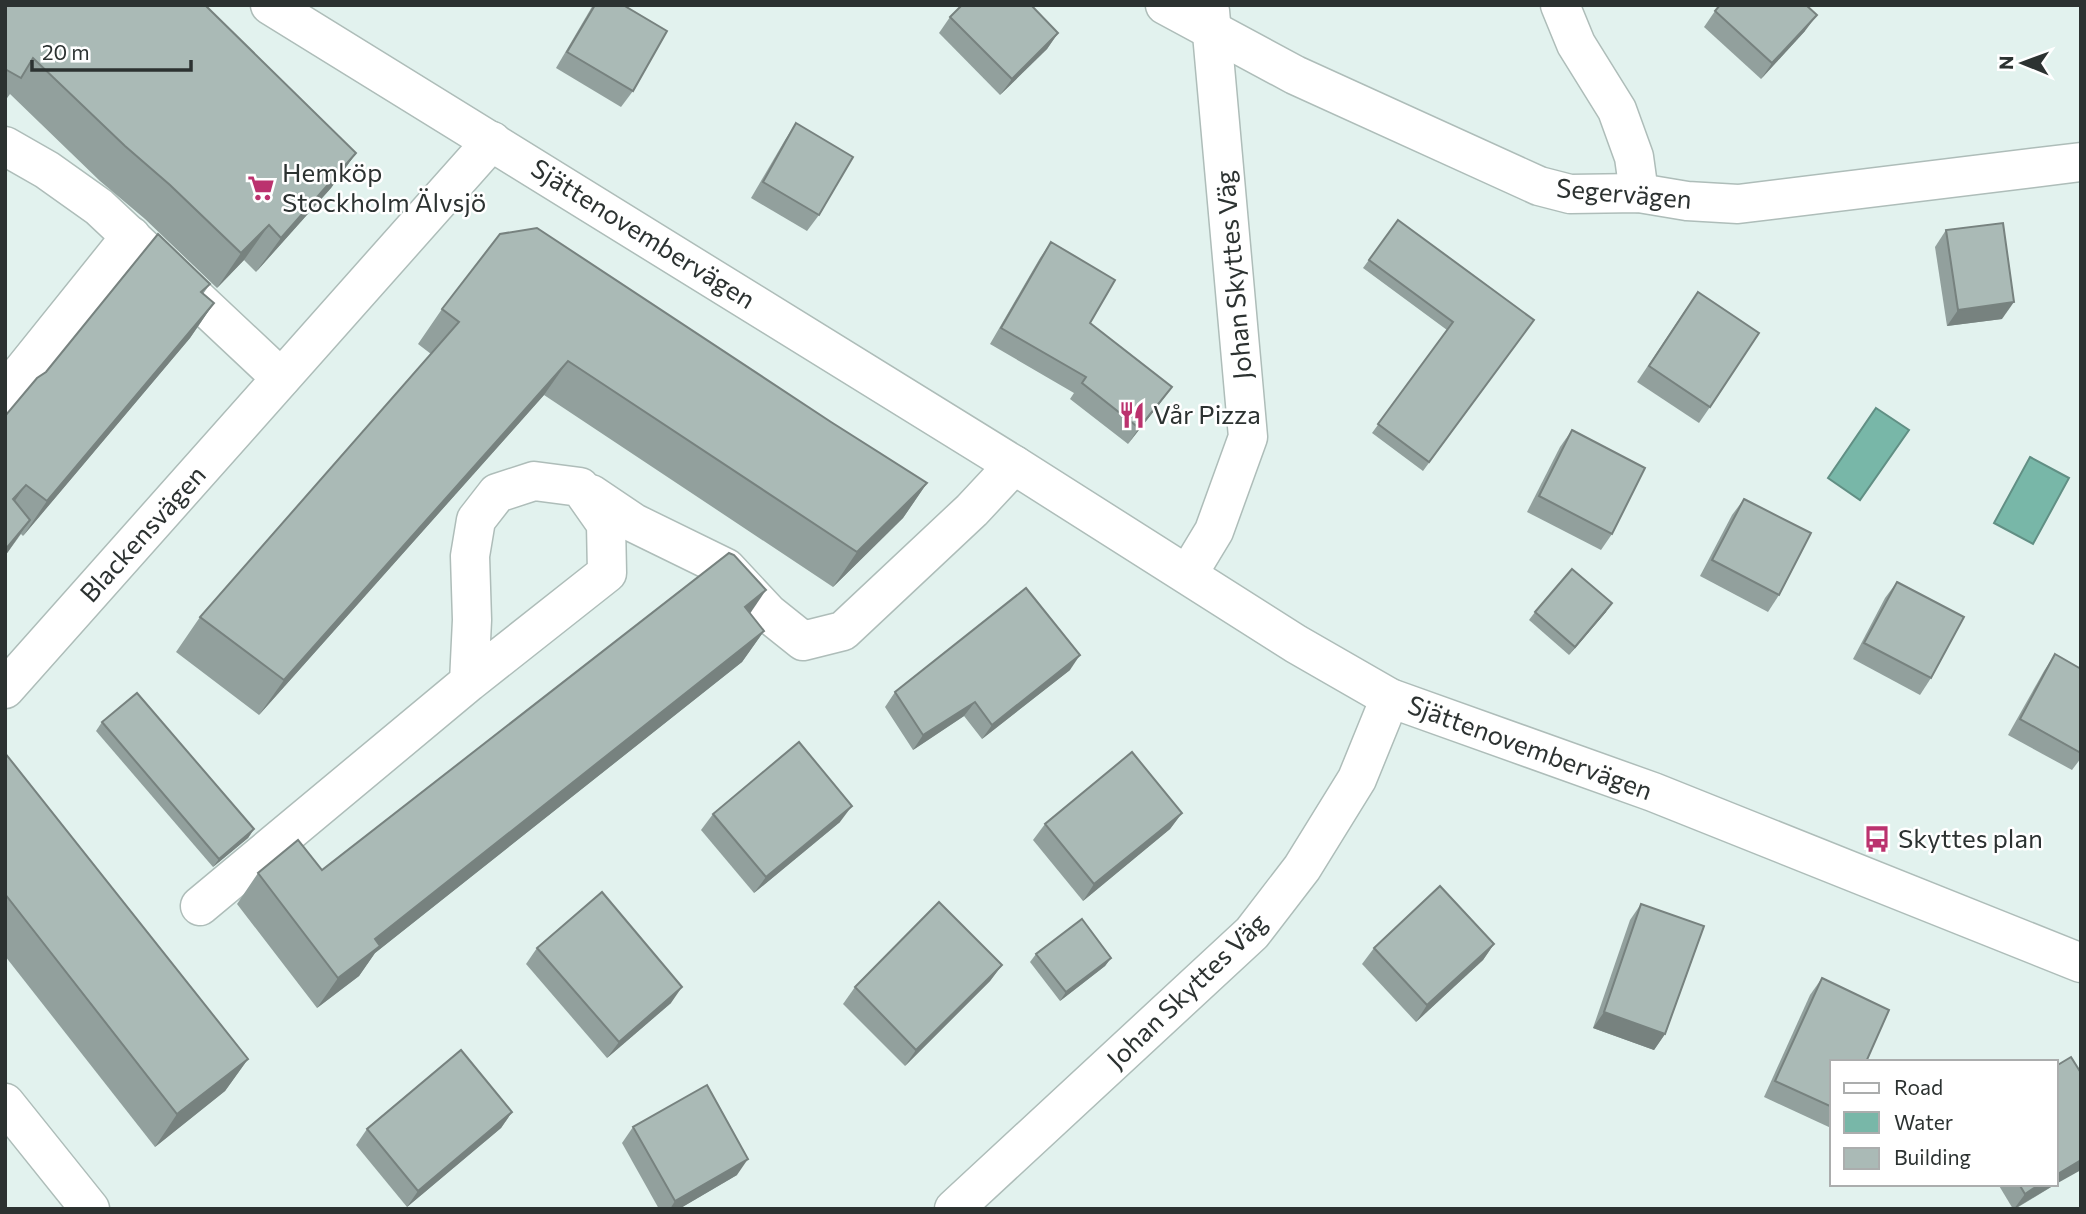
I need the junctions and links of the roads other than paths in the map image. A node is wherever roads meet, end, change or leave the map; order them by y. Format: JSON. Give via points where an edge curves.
{"nodes":[{"id":1,"x":270,"y":5,"type":"edge"},
{"id":2,"x":1165,"y":5,"type":"edge"},
{"id":3,"x":1560,"y":5,"type":"edge"},
{"id":4,"x":1211,"y":19,"type":"edge"},
{"id":5,"x":492,"y":141,"type":"junction"},
{"id":6,"x":5,"y":146,"type":"edge"},
{"id":7,"x":2081,"y":162,"type":"edge"},
{"id":8,"x":1639,"y":192,"type":"junction"},
{"id":9,"x":131,"y":236,"type":"junction"},
{"id":10,"x":281,"y":378,"type":"junction"},
{"id":11,"x":5,"y":393,"type":"edge"},
{"id":12,"x":1014,"y":465,"type":"junction"},
{"id":13,"x":580,"y":487,"type":"junction"},
{"id":14,"x":1188,"y":574,"type":"junction"},
{"id":15,"x":469,"y":682,"type":"junction"},
{"id":16,"x":5,"y":689,"type":"edge"},
{"id":17,"x":1390,"y":698,"type":"junction"},
{"id":18,"x":200,"y":906,"type":"dead end"},
{"id":19,"x":2081,"y":963,"type":"edge"},
{"id":20,"x":5,"y":1103,"type":"edge"},
{"id":21,"x":90,"y":1209,"type":"edge"},
{"id":22,"x":954,"y":1209,"type":"edge"}],
"edges":[{"from":1,"to":5,"type":"street","name":"Sjättenovembervägen"},
{"from":2,"to":4,"type":"street","name":"Segervägen"},
{"from":3,"to":8,"type":"street","via":[[1576,44],[1618,110],[1634,157]]},
{"from":4,"to":8,"type":"street","name":"Segervägen","via":[[1295,75],[1539,186],[1570,194]]},
{"from":4,"to":14,"type":"street","name":"Johan Skyttes Väg","via":[[1248,438],[1214,531]]},
{"from":5,"to":10,"type":"street","name":"Blackensvägen"},
{"from":5,"to":12,"type":"street","name":"Sjättenovembervägen"},
{"from":6,"to":9,"type":"street","via":[[99,207]]},
{"from":7,"to":8,"type":"street","name":"Segervägen","via":[[1738,204]]},
{"from":9,"to":10,"type":"street"},
{"from":9,"to":11,"type":"street"},
{"from":10,"to":16,"type":"street","name":"Blackensvägen"},
{"from":12,"to":13,"type":"street","via":[[843,631],[803,641],[768,614],[726,568],[634,523]]},
{"from":12,"to":14,"type":"street","name":"Sjättenovembervägen"},
{"from":13,"to":15,"type":"street","via":[[606,524],[607,573]]},
{"from":13,"to":15,"type":"street","via":[[534,481],[497,493],[476,520],[470,556]]},
{"from":14,"to":17,"type":"street","name":"Sjättenovembervägen"},
{"from":15,"to":18,"type":"street"},
{"from":17,"to":19,"type":"street","name":"Sjättenovembervägen","via":[[1653,792]]},
{"from":17,"to":22,"type":"street","name":"Johan Skyttes Väg","via":[[1357,779],[1302,868],[1252,933]]},
{"from":20,"to":21,"type":"street"}]}
